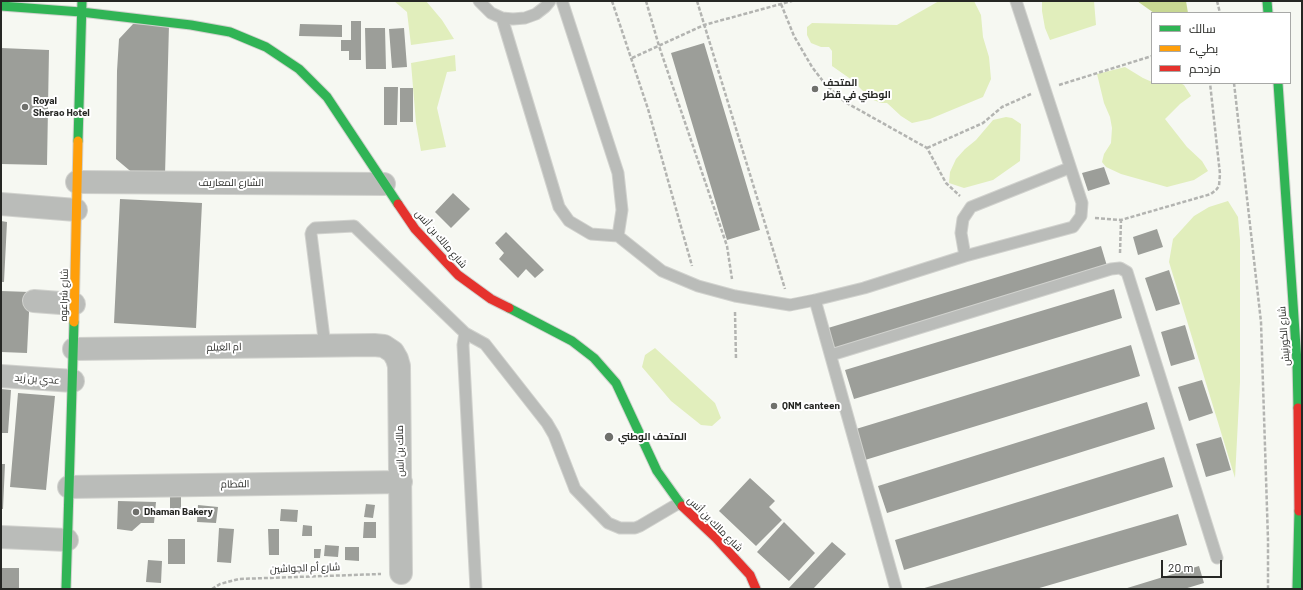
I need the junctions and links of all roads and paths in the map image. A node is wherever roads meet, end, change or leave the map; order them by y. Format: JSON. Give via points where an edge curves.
{"nodes":[{"id":1,"x":82,"y":1,"type":"edge"},
{"id":2,"x":479,"y":1,"type":"edge"},
{"id":3,"x":550,"y":1,"type":"edge"},
{"id":4,"x":562,"y":1,"type":"edge"},
{"id":5,"x":612,"y":1,"type":"edge"},
{"id":6,"x":646,"y":1,"type":"edge"},
{"id":7,"x":697,"y":1,"type":"edge"},
{"id":8,"x":792,"y":1,"type":"edge"},
{"id":9,"x":1016,"y":1,"type":"edge"},
{"id":10,"x":1217,"y":1,"type":"edge"},
{"id":11,"x":1267,"y":1,"type":"edge"},
{"id":12,"x":781,"y":4,"type":"junction"},
{"id":13,"x":1,"y":6,"type":"edge"},
{"id":14,"x":81,"y":12,"type":"junction"},
{"id":15,"x":1220,"y":12,"type":"edge"},
{"id":16,"x":1268,"y":12,"type":"edge"},
{"id":17,"x":502,"y":18,"type":"junction"},
{"id":18,"x":704,"y":25,"type":"junction"},
{"id":19,"x":659,"y":46,"type":"junction"},
{"id":20,"x":632,"y":58,"type":"junction"},
{"id":21,"x":1210,"y":84,"type":"edge"},
{"id":22,"x":1234,"y":84,"type":"edge"},
{"id":23,"x":1278,"y":84,"type":"edge"},
{"id":24,"x":1069,"y":168,"type":"junction"},
{"id":25,"x":77,"y":182,"type":"junction"},
{"id":26,"x":384,"y":184,"type":"junction"},
{"id":27,"x":1,"y":204,"type":"edge"},
{"id":28,"x":971,"y":207,"type":"junction"},
{"id":29,"x":76,"y":210,"type":"junction"},
{"id":30,"x":1081,"y":216,"type":"junction"},
{"id":31,"x":1121,"y":220,"type":"junction"},
{"id":32,"x":618,"y":236,"type":"junction"},
{"id":33,"x":965,"y":256,"type":"junction"},
{"id":34,"x":1120,"y":268,"type":"junction"},
{"id":35,"x":698,"y":286,"type":"junction"},
{"id":36,"x":735,"y":296,"type":"junction"},
{"id":37,"x":815,"y":300,"type":"junction"},
{"id":38,"x":34,"y":302,"type":"dead end"},
{"id":39,"x":74,"y":304,"type":"junction"},
{"id":40,"x":790,"y":305,"type":"junction"},
{"id":41,"x":465,"y":333,"type":"junction"},
{"id":42,"x":325,"y":346,"type":"junction"},
{"id":43,"x":374,"y":346,"type":"joint"},
{"id":44,"x":74,"y":349,"type":"junction"},
{"id":45,"x":830,"y":355,"type":"junction"},
{"id":46,"x":736,"y":359,"type":"dead end"},
{"id":47,"x":1297,"y":362,"type":"junction"},
{"id":48,"x":1,"y":376,"type":"edge"},
{"id":49,"x":73,"y":381,"type":"junction"},
{"id":50,"x":1302,"y":386,"type":"edge"},
{"id":51,"x":401,"y":482,"type":"junction"},
{"id":52,"x":69,"y":487,"type":"junction"},
{"id":53,"x":678,"y":503,"type":"junction"},
{"id":54,"x":1,"y":537,"type":"edge"},
{"id":55,"x":67,"y":540,"type":"junction"},
{"id":56,"x":1299,"y":542,"type":"junction"},
{"id":57,"x":1217,"y":558,"type":"dead end"},
{"id":58,"x":401,"y":573,"type":"joint"},
{"id":59,"x":1288,"y":582,"type":"dead end"},
{"id":60,"x":66,"y":589,"type":"edge"},
{"id":61,"x":212,"y":589,"type":"edge"},
{"id":62,"x":476,"y":589,"type":"edge"},
{"id":63,"x":756,"y":589,"type":"edge"},
{"id":64,"x":896,"y":589,"type":"edge"},
{"id":65,"x":1268,"y":589,"type":"edge"},
{"id":66,"x":1297,"y":589,"type":"edge"}],
"edges":[{"from":1,"to":14,"type":"main road","name":"شارع شراعوه"},
{"from":2,"to":17,"type":"lane","via":[[491,13]]},
{"from":3,"to":17,"type":"lane","via":[[536,14],[525,18]]},
{"from":4,"to":32,"type":"lane","via":[[618,172],[622,210]]},
{"from":5,"to":20,"type":"path"},
{"from":6,"to":19,"type":"path"},
{"from":7,"to":18,"type":"path"},
{"from":8,"to":12,"type":"path"},
{"from":9,"to":24,"type":"lane"},
{"from":10,"to":15,"type":"path"},
{"from":11,"to":16,"type":"main road"},
{"from":12,"to":18,"type":"path"},
{"from":12,"to":28,"type":"path","via":[[794,36],[826,85],[845,102],[927,148],[946,183]]},
{"from":13,"to":14,"type":"main road","name":"شارع مالك بن أنس"},
{"from":14,"to":25,"type":"main road","name":"شارع شراعوه"},
{"from":14,"to":26,"type":"main road","name":"شارع مالك بن أنس","via":[[230,32],[266,47],[299,69],[327,97]]},
{"from":17,"to":32,"type":"lane","via":[[559,207],[569,221],[591,234]]},
{"from":18,"to":19,"type":"path"},
{"from":18,"to":40,"type":"path"},
{"from":19,"to":20,"type":"path"},
{"from":19,"to":36,"type":"path","via":[[727,246]]},
{"from":20,"to":35,"type":"path"},
{"from":21,"to":31,"type":"path","via":[[1220,174],[1219,186],[1211,194]]},
{"from":22,"to":65,"type":"path","via":[[1261,322]]},
{"from":23,"to":47,"type":"main road","name":"شارع الكورنيش"},
{"from":24,"to":28,"type":"lane"},
{"from":24,"to":30,"type":"lane","via":[[1082,203]]},
{"from":25,"to":26,"type":"street","name":"الشارع المعاريف"},
{"from":25,"to":29,"type":"main road","name":"شارع شراعوه"},
{"from":26,"to":53,"type":"main road","name":"شارع مالك بن أنس","via":[[415,229],[458,276],[491,299],[572,341],[594,358],[616,383],[657,471]]},
{"from":27,"to":29,"type":"street"},
{"from":28,"to":33,"type":"lane","via":[[963,219],[961,233]]},
{"from":29,"to":39,"type":"main road","name":"شارع شراعوه"},
{"from":30,"to":31,"type":"path"},
{"from":30,"to":33,"type":"lane","via":[[1073,227]]},
{"from":31,"to":34,"type":"path"},
{"from":32,"to":35,"type":"lane","via":[[662,271]]},
{"from":33,"to":37,"type":"lane","via":[[864,288]]},
{"from":34,"to":45,"type":"lane"},
{"from":34,"to":57,"type":"lane","via":[[1127,272],[1130,280]]},
{"from":35,"to":36,"type":"lane"},
{"from":36,"to":40,"type":"lane"},
{"from":36,"to":46,"type":"path"},
{"from":37,"to":40,"type":"lane"},
{"from":37,"to":45,"type":"lane"},
{"from":38,"to":39,"type":"street"},
{"from":39,"to":44,"type":"main road","name":"شارع شراعوه"},
{"from":41,"to":42,"type":"lane","via":[[354,226],[315,228],[311,234]]},
{"from":41,"to":53,"type":"lane","via":[[485,344],[546,423],[554,434],[575,489],[608,523],[620,528],[635,528]]},
{"from":41,"to":62,"type":"lane","via":[[463,345]]},
{"from":42,"to":43,"type":"street","name":"ام الغيلم"},
{"from":42,"to":44,"type":"street","name":"ام الغيلم"},
{"from":43,"to":51,"type":"street","name":"مالك بن انس","via":[[384,346],[393,352],[400,366]]},
{"from":44,"to":49,"type":"main road","name":"شارع شراعوه"},
{"from":45,"to":64,"type":"lane"},
{"from":47,"to":50,"type":"main road"},
{"from":47,"to":56,"type":"main road","name":"شارع الكورنيش"},
{"from":48,"to":49,"type":"street","name":"عدي بن زيد"},
{"from":49,"to":52,"type":"main road","name":"شارع شراعوه"},
{"from":51,"to":52,"type":"street","name":"الفطام"},
{"from":51,"to":58,"type":"street","name":"مالك بن انس"},
{"from":52,"to":55,"type":"main road","name":"شارع شراعوه"},
{"from":53,"to":63,"type":"main road","name":"شارع مالك بن أنس","via":[[716,538],[750,575]]},
{"from":54,"to":55,"type":"street"},
{"from":55,"to":60,"type":"main road","name":"شارع شراعوه"},
{"from":56,"to":59,"type":"main road"},
{"from":56,"to":66,"type":"main road","name":"شارع الكورنيش"},
{"from":58,"to":61,"type":"path","name":"شارع أم الجواشين","via":[[239,579]]}]}
